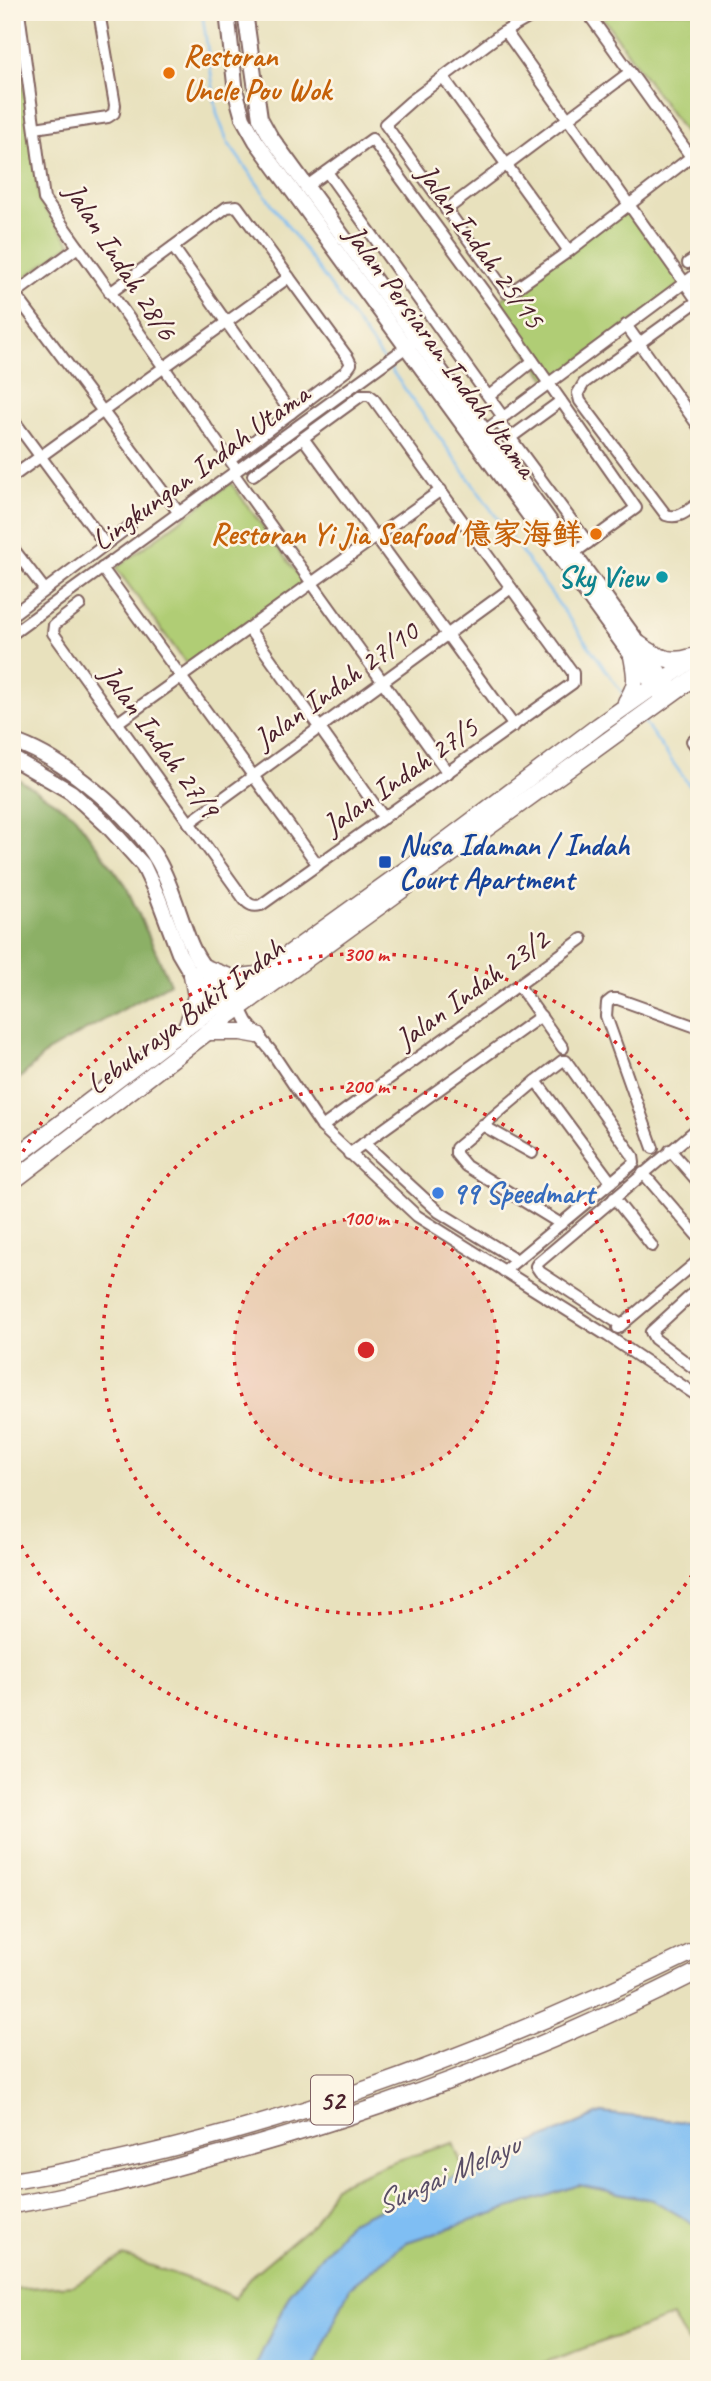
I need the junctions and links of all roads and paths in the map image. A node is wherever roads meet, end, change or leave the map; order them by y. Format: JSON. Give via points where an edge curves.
{"nodes":[{"id":1,"x":19,"y":12,"type":"edge"},
{"id":2,"x":99,"y":12,"type":"edge"},
{"id":3,"x":227,"y":12,"type":"edge"},
{"id":4,"x":245,"y":12,"type":"edge"},
{"id":5,"x":539,"y":12,"type":"edge"},
{"id":6,"x":587,"y":12,"type":"edge"},
{"id":7,"x":506,"y":32,"type":"junction"},
{"id":8,"x":630,"y":72,"type":"junction"},
{"id":9,"x":443,"y":77,"type":"junction"},
{"id":10,"x":567,"y":118,"type":"junction"},
{"id":11,"x":35,"y":128,"type":"junction"},
{"id":12,"x":691,"y":158,"type":"junction"},
{"id":13,"x":505,"y":164,"type":"junction"},
{"id":14,"x":699,"y":168,"type":"edge"},
{"id":15,"x":327,"y":172,"type":"junction"},
{"id":16,"x":307,"y":186,"type":"junction"},
{"id":17,"x":630,"y":205,"type":"junction"},
{"id":18,"x":446,"y":210,"type":"junction"},
{"id":19,"x":78,"y":247,"type":"junction"},
{"id":20,"x":173,"y":247,"type":"junction"},
{"id":21,"x":569,"y":251,"type":"junction"},
{"id":22,"x":699,"y":256,"type":"edge"},
{"id":23,"x":688,"y":263,"type":"dead end"},
{"id":24,"x":699,"y":272,"type":"edge"},
{"id":25,"x":289,"y":277,"type":"junction"},
{"id":26,"x":685,"y":282,"type":"junction"},
{"id":27,"x":110,"y":293,"type":"junction"},
{"id":28,"x":14,"y":295,"type":"edge"},
{"id":29,"x":698,"y":301,"type":"edge"},
{"id":30,"x":226,"y":322,"type":"junction"},
{"id":31,"x":626,"y":325,"type":"junction"},
{"id":32,"x":639,"y":342,"type":"junction"},
{"id":33,"x":412,"y":343,"type":"junction"},
{"id":34,"x":533,"y":361,"type":"junction"},
{"id":35,"x":162,"y":368,"type":"junction"},
{"id":36,"x":549,"y":383,"type":"junction"},
{"id":37,"x":489,"y":396,"type":"junction"},
{"id":38,"x":561,"y":401,"type":"junction"},
{"id":39,"x":103,"y":411,"type":"junction"},
{"id":40,"x":694,"y":412,"type":"edge"},
{"id":41,"x":291,"y":413,"type":"junction"},
{"id":42,"x":12,"y":418,"type":"edge"},
{"id":43,"x":500,"y":419,"type":"junction"},
{"id":44,"x":699,"y":427,"type":"edge"},
{"id":45,"x":479,"y":435,"type":"junction"},
{"id":46,"x":303,"y":438,"type":"junction"},
{"id":47,"x":510,"y":438,"type":"junction"},
{"id":48,"x":40,"y":457,"type":"junction"},
{"id":49,"x":230,"y":459,"type":"junction"},
{"id":50,"x":235,"y":472,"type":"junction"},
{"id":51,"x":253,"y":475,"type":"dead end"},
{"id":52,"x":12,"y":477,"type":"edge"},
{"id":53,"x":441,"y":490,"type":"junction"},
{"id":54,"x":699,"y":503,"type":"edge"},
{"id":55,"x":178,"y":513,"type":"junction"},
{"id":56,"x":130,"y":526,"type":"dead end"},
{"id":57,"x":376,"y":537,"type":"junction"},
{"id":58,"x":587,"y":543,"type":"junction"},
{"id":59,"x":105,"y":544,"type":"junction"},
{"id":60,"x":12,"y":547,"type":"edge"},
{"id":61,"x":574,"y":554,"type":"junction"},
{"id":62,"x":102,"y":568,"type":"junction"},
{"id":63,"x":312,"y":584,"type":"junction"},
{"id":64,"x":511,"y":588,"type":"junction"},
{"id":65,"x":45,"y":590,"type":"junction"},
{"id":66,"x":80,"y":606,"type":"dead end"},
{"id":67,"x":12,"y":615,"type":"edge"},
{"id":68,"x":249,"y":629,"type":"junction"},
{"id":69,"x":12,"y":634,"type":"edge"},
{"id":70,"x":447,"y":635,"type":"junction"},
{"id":71,"x":636,"y":650,"type":"junction"},
{"id":72,"x":699,"y":655,"type":"edge"},
{"id":73,"x":699,"y":674,"type":"edge"},
{"id":74,"x":182,"y":678,"type":"junction"},
{"id":75,"x":382,"y":682,"type":"junction"},
{"id":76,"x":664,"y":689,"type":"junction"},
{"id":77,"x":641,"y":698,"type":"junction"},
{"id":78,"x":623,"y":718,"type":"junction"},
{"id":79,"x":117,"y":723,"type":"junction"},
{"id":80,"x":514,"y":726,"type":"junction"},
{"id":81,"x":319,"y":728,"type":"junction"},
{"id":82,"x":695,"y":738,"type":"edge"},
{"id":83,"x":12,"y":741,"type":"edge"},
{"id":84,"x":699,"y":751,"type":"edge"},
{"id":85,"x":12,"y":758,"type":"edge"},
{"id":86,"x":448,"y":773,"type":"junction"},
{"id":87,"x":253,"y":776,"type":"junction"},
{"id":88,"x":384,"y":818,"type":"junction"},
{"id":89,"x":189,"y":823,"type":"junction"},
{"id":90,"x":318,"y":865,"type":"junction"},
{"id":91,"x":255,"y":907,"type":"joint"},
{"id":92,"x":582,"y":939,"type":"dead end"},
{"id":93,"x":197,"y":971,"type":"junction"},
{"id":94,"x":262,"y":974,"type":"junction"},
{"id":95,"x":519,"y":986,"type":"junction"},
{"id":96,"x":233,"y":1009,"type":"junction"},
{"id":97,"x":541,"y":1016,"type":"junction"},
{"id":98,"x":187,"y":1027,"type":"junction"},
{"id":99,"x":699,"y":1028,"type":"edge"},
{"id":100,"x":207,"y":1032,"type":"junction"},
{"id":101,"x":258,"y":1035,"type":"junction"},
{"id":102,"x":563,"y":1048,"type":"dead end"},
{"id":103,"x":536,"y":1081,"type":"junction"},
{"id":104,"x":482,"y":1125,"type":"junction"},
{"id":105,"x":322,"y":1127,"type":"junction"},
{"id":106,"x":699,"y":1127,"type":"edge"},
{"id":107,"x":364,"y":1143,"type":"junction"},
{"id":108,"x":653,"y":1148,"type":"dead end"},
{"id":109,"x":670,"y":1150,"type":"junction"},
{"id":110,"x":532,"y":1153,"type":"dead end"},
{"id":111,"x":349,"y":1154,"type":"junction"},
{"id":112,"x":12,"y":1160,"type":"edge"},
{"id":113,"x":643,"y":1173,"type":"junction"},
{"id":114,"x":12,"y":1182,"type":"edge"},
{"id":115,"x":611,"y":1182,"type":"junction"},
{"id":116,"x":699,"y":1183,"type":"edge"},
{"id":117,"x":614,"y":1198,"type":"junction"},
{"id":118,"x":561,"y":1224,"type":"junction"},
{"id":119,"x":699,"y":1238,"type":"edge"},
{"id":120,"x":652,"y":1246,"type":"dead end"},
{"id":121,"x":517,"y":1260,"type":"junction"},
{"id":122,"x":699,"y":1260,"type":"edge"},
{"id":123,"x":503,"y":1271,"type":"junction"},
{"id":124,"x":699,"y":1288,"type":"edge"},
{"id":125,"x":621,"y":1325,"type":"junction"},
{"id":126,"x":608,"y":1336,"type":"junction"},
{"id":127,"x":699,"y":1372,"type":"edge"},
{"id":128,"x":699,"y":1397,"type":"edge"},
{"id":129,"x":699,"y":1949,"type":"edge"},
{"id":130,"x":699,"y":1971,"type":"edge"},
{"id":131,"x":12,"y":2181,"type":"edge"},
{"id":132,"x":12,"y":2205,"type":"edge"}],
"edges":[{"from":1,"to":11,"type":"street","name":"Jalan Indah 28/6"},
{"from":2,"to":11,"type":"street","via":[[114,113]]},
{"from":3,"to":33,"type":"main road","name":"Jalan Persiaran Indah Utama","via":[[243,118]]},
{"from":4,"to":16,"type":"main road","name":"Jalan Persiaran Indah Utama","via":[[260,118]]},
{"from":5,"to":7,"type":"street"},
{"from":6,"to":8,"type":"street"},
{"from":7,"to":9,"type":"street"},
{"from":7,"to":10,"type":"street"},
{"from":8,"to":10,"type":"street"},
{"from":8,"to":12,"type":"street"},
{"from":9,"to":13,"type":"street"},
{"from":9,"to":18,"type":"street","via":[[385,124]]},
{"from":10,"to":13,"type":"street"},
{"from":10,"to":17,"type":"street"},
{"from":11,"to":19,"type":"street","name":"Jalan Indah 28/6","via":[[44,199]]},
{"from":12,"to":14,"type":"street"},
{"from":12,"to":17,"type":"street"},
{"from":13,"to":18,"type":"street"},
{"from":13,"to":21,"type":"street"},
{"from":15,"to":16,"type":"street"},
{"from":15,"to":34,"type":"street","name":"Jalan Indah 25/15","via":[[372,139]]},
{"from":15,"to":37,"type":"street"},
{"from":16,"to":33,"type":"main road","name":"Jalan Persiaran Indah Utama"},
{"from":17,"to":21,"type":"street"},
{"from":17,"to":26,"type":"street"},
{"from":18,"to":21,"type":"street","via":[[507,293]]},
{"from":19,"to":27,"type":"street","name":"Jalan Indah 28/6"},
{"from":19,"to":28,"type":"street"},
{"from":20,"to":25,"type":"street","via":[[227,207],[237,206]]},
{"from":20,"to":27,"type":"street"},
{"from":20,"to":30,"type":"street"},
{"from":22,"to":23,"type":"street"},
{"from":24,"to":26,"type":"street"},
{"from":25,"to":30,"type":"street"},
{"from":25,"to":41,"type":"street","via":[[351,364]]},
{"from":26,"to":29,"type":"street"},
{"from":26,"to":31,"type":"street"},
{"from":27,"to":35,"type":"street","name":"Jalan Indah 28/6"},
{"from":28,"to":39,"type":"street"},
{"from":29,"to":32,"type":"street"},
{"from":30,"to":35,"type":"street"},
{"from":30,"to":41,"type":"street"},
{"from":31,"to":32,"type":"street"},
{"from":31,"to":36,"type":"street"},
{"from":32,"to":40,"type":"street"},
{"from":32,"to":54,"type":"street","via":[[580,387],[580,401],[666,514],[681,516]]},
{"from":33,"to":45,"type":"main road","name":"Jalan Persiaran Indah Utama"},
{"from":33,"to":50,"type":"street","name":"Lingkungan Indah Utama"},
{"from":34,"to":36,"type":"street","name":"Jalan Indah 25/15"},
{"from":34,"to":37,"type":"street"},
{"from":35,"to":39,"type":"street"},
{"from":35,"to":49,"type":"street","name":"Jalan Indah 28/6"},
{"from":36,"to":38,"type":"street","name":"Jalan Indah 25/15"},
{"from":36,"to":43,"type":"street"},
{"from":37,"to":43,"type":"street"},
{"from":38,"to":47,"type":"street"},
{"from":38,"to":58,"type":"street","name":"Jalan Indah 25/15","via":[[636,508]]},
{"from":39,"to":48,"type":"street"},
{"from":39,"to":55,"type":"street"},
{"from":40,"to":44,"type":"street"},
{"from":41,"to":49,"type":"street"},
{"from":42,"to":48,"type":"street"},
{"from":43,"to":45,"type":"street"},
{"from":43,"to":47,"type":"street"},
{"from":45,"to":61,"type":"main road","name":"Jalan Persiaran Indah Utama"},
{"from":45,"to":71,"type":"main road","name":"Jalan Persiaran Indah Utama"},
{"from":46,"to":51,"type":"street"},
{"from":46,"to":53,"type":"street","via":[[362,395],[369,395]]},
{"from":46,"to":57,"type":"street"},
{"from":47,"to":58,"type":"street"},
{"from":48,"to":52,"type":"street"},
{"from":48,"to":59,"type":"street"},
{"from":49,"to":50,"type":"street","name":"Jalan Indah 28/6"},
{"from":50,"to":55,"type":"street","name":"Lingkungan Indah Utama"},
{"from":50,"to":63,"type":"street","name":"Jalan Indah 28/6"},
{"from":53,"to":57,"type":"street"},
{"from":53,"to":64,"type":"street"},
{"from":55,"to":62,"type":"street","name":"Lingkungan Indah Utama"},
{"from":56,"to":59,"type":"street"},
{"from":57,"to":63,"type":"street"},
{"from":57,"to":70,"type":"street"},
{"from":58,"to":61,"type":"street"},
{"from":59,"to":65,"type":"street"},
{"from":60,"to":65,"type":"street"},
{"from":61,"to":71,"type":"main road","name":"Jalan Persiaran Indah Utama"},
{"from":62,"to":69,"type":"street","name":"Lingkungan Indah Utama"},
{"from":62,"to":74,"type":"street"},
{"from":63,"to":68,"type":"street"},
{"from":63,"to":75,"type":"street","name":"Jalan Indah 28/6"},
{"from":64,"to":70,"type":"street","name":"Jalan Indah 27/10"},
{"from":64,"to":80,"type":"street","name":"Jalan Indah 27/5","via":[[573,674],[573,683]]},
{"from":65,"to":67,"type":"street"},
{"from":66,"to":79,"type":"street","name":"Jalan Indah 27/9","via":[[51,630]]},
{"from":68,"to":74,"type":"street"},
{"from":68,"to":81,"type":"street"},
{"from":70,"to":75,"type":"street","name":"Jalan Indah 27/10"},
{"from":70,"to":80,"type":"street"},
{"from":71,"to":72,"type":"highway","via":[[670,661]]},
{"from":71,"to":76,"type":"main road","name":"Jalan Persiaran Indah Utama"},
{"from":71,"to":77,"type":"highway"},
{"from":72,"to":76,"type":"highway","name":"Lebuhraya Bukit Indah"},
{"from":73,"to":76,"type":"highway","name":"Lebuhraya Bukit Indah"},
{"from":74,"to":79,"type":"street"},
{"from":74,"to":87,"type":"street"},
{"from":75,"to":81,"type":"street","name":"Jalan Indah 27/10"},
{"from":75,"to":86,"type":"street","name":"Jalan Indah 28/6"},
{"from":76,"to":77,"type":"highway","name":"Lebuhraya Bukit Indah"},
{"from":77,"to":78,"type":"highway"},
{"from":77,"to":78,"type":"highway","name":"Lebuhraya Bukit Indah"},
{"from":78,"to":94,"type":"highway","name":"Lebuhraya Bukit Indah"},
{"from":78,"to":96,"type":"highway","name":"Lebuhraya Bukit Indah"},
{"from":79,"to":89,"type":"street","name":"Jalan Indah 27/9"},
{"from":80,"to":86,"type":"street","name":"Jalan Indah 27/5"},
{"from":81,"to":87,"type":"street","name":"Jalan Indah 27/10"},
{"from":81,"to":88,"type":"street"},
{"from":82,"to":84,"type":"street"},
{"from":83,"to":93,"type":"main road","via":[[57,763],[101,795],[134,830],[157,859],[172,889]]},
{"from":85,"to":93,"type":"main road","via":[[71,792],[143,865],[179,953]]},
{"from":86,"to":88,"type":"street","name":"Jalan Indah 27/5"},
{"from":87,"to":89,"type":"street","name":"Jalan Indah 27/10"},
{"from":87,"to":90,"type":"street"},
{"from":88,"to":90,"type":"street","name":"Jalan Indah 27/5"},
{"from":89,"to":91,"type":"street","name":"Jalan Indah 27/9","via":[[248,905]]},
{"from":90,"to":91,"type":"street","name":"Jalan Indah 27/5"},
{"from":92,"to":95,"type":"street","name":"Jalan Indah 23/2"},
{"from":93,"to":94,"type":"highway","via":[[232,978]]},
{"from":93,"to":96,"type":"main road"},
{"from":93,"to":98,"type":"highway"},
{"from":94,"to":96,"type":"highway","name":"Lebuhraya Bukit Indah"},
{"from":95,"to":97,"type":"street"},
{"from":95,"to":105,"type":"street","name":"Jalan Indah 23/2"},
{"from":96,"to":98,"type":"highway","name":"Lebuhraya Bukit Indah"},
{"from":96,"to":100,"type":"highway","name":"Lebuhraya Bukit Indah"},
{"from":96,"to":101,"type":"street"},
{"from":97,"to":102,"type":"street"},
{"from":97,"to":107,"type":"street"},
{"from":98,"to":112,"type":"highway","name":"Lebuhraya Bukit Indah"},
{"from":99,"to":108,"type":"street","via":[[612,999],[605,1008]]},
{"from":100,"to":101,"type":"highway"},
{"from":100,"to":114,"type":"highway","name":"Lebuhraya Bukit Indah"},
{"from":101,"to":105,"type":"street"},
{"from":103,"to":104,"type":"street"},
{"from":103,"to":115,"type":"street"},
{"from":103,"to":115,"type":"street","via":[[566,1061],[635,1159]]},
{"from":104,"to":110,"type":"street"},
{"from":104,"to":118,"type":"street","via":[[456,1148],[459,1160]]},
{"from":105,"to":111,"type":"street"},
{"from":106,"to":109,"type":"street"},
{"from":107,"to":111,"type":"street"},
{"from":107,"to":121,"type":"street","via":[[439,1212]]},
{"from":109,"to":113,"type":"street"},
{"from":109,"to":116,"type":"street"},
{"from":111,"to":123,"type":"street","via":[[417,1216]]},
{"from":113,"to":117,"type":"street"},
{"from":113,"to":119,"type":"street"},
{"from":115,"to":118,"type":"street"},
{"from":117,"to":120,"type":"street"},
{"from":117,"to":125,"type":"street","via":[[536,1266]]},
{"from":118,"to":121,"type":"street"},
{"from":121,"to":123,"type":"street"},
{"from":122,"to":125,"type":"street"},
{"from":123,"to":126,"type":"street"},
{"from":124,"to":127,"type":"street","via":[[651,1332]]},
{"from":125,"to":126,"type":"street"},
{"from":126,"to":128,"type":"street"},
{"from":129,"to":131,"type":"highway","number":"52","via":[[560,2014],[415,2073],[240,2131]]},
{"from":130,"to":132,"type":"highway","number":"52","via":[[549,2041],[390,2103],[268,2143]]}]}
